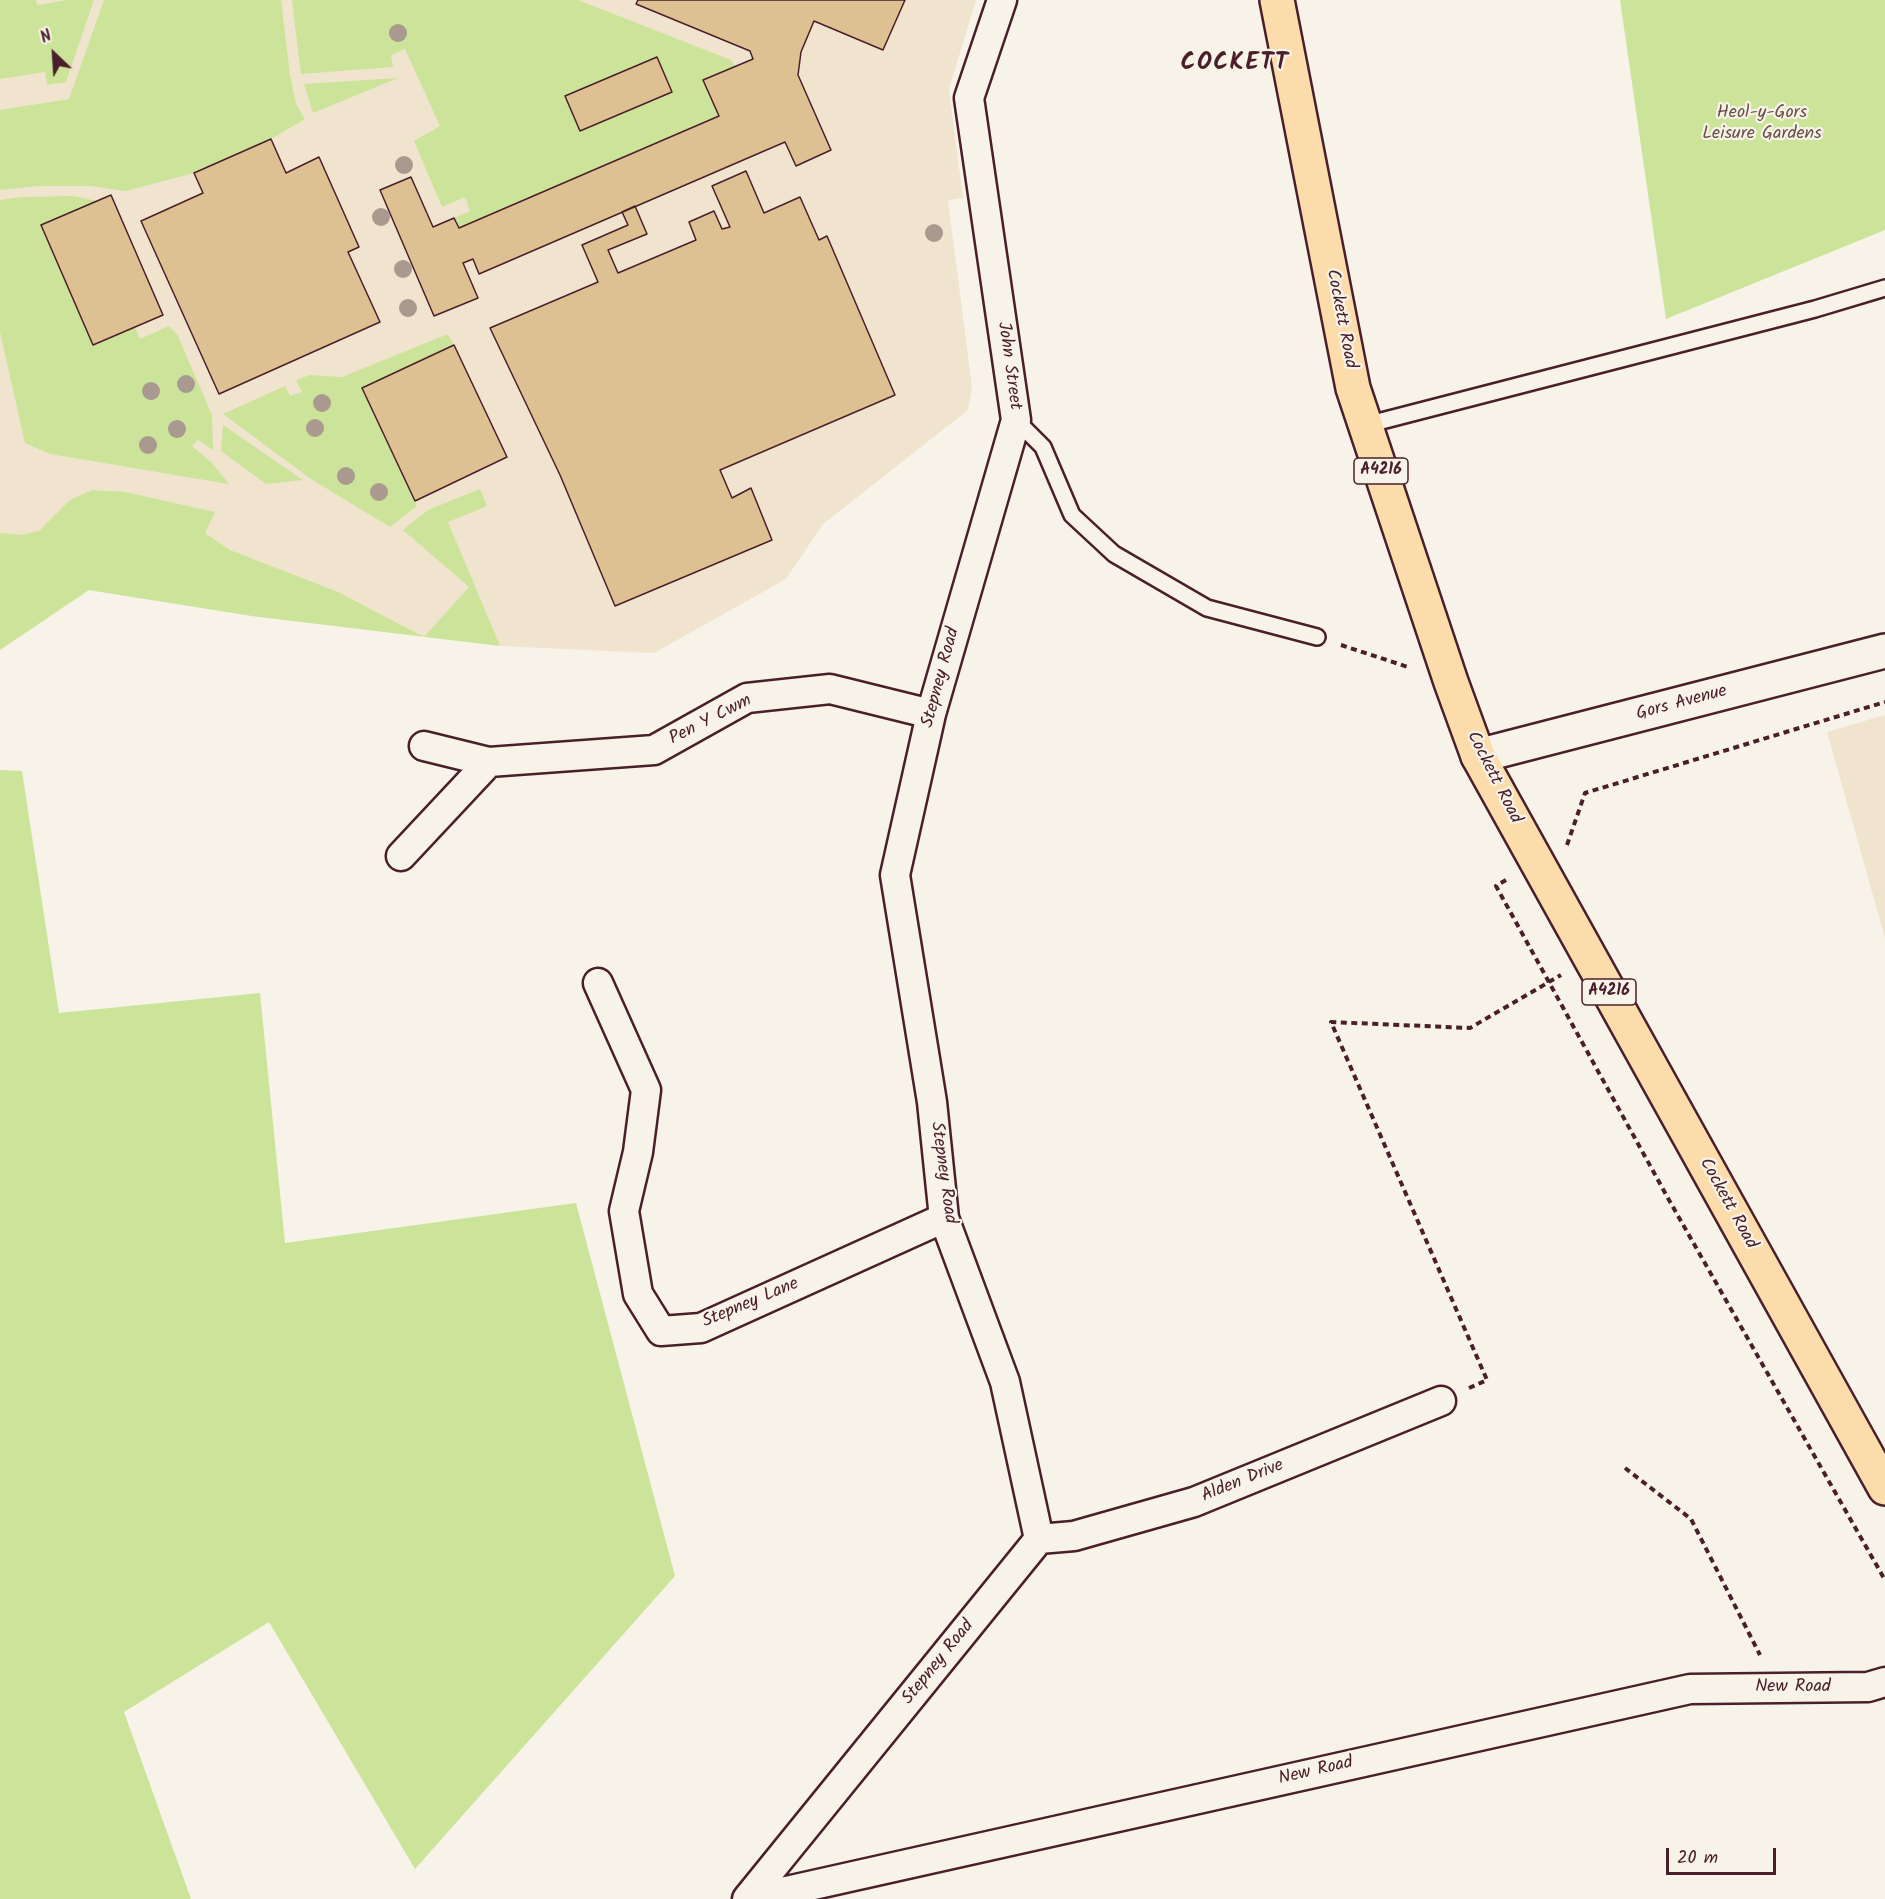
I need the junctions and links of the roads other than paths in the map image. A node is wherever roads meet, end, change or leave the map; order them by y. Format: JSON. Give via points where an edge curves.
{"nodes":[{"id":1,"x":1002,"y":0,"type":"edge"},
{"id":2,"x":1277,"y":0,"type":"edge"},
{"id":3,"x":1885,"y":288,"type":"edge"},
{"id":4,"x":1016,"y":420,"type":"junction"},
{"id":5,"x":1366,"y":425,"type":"junction"},
{"id":6,"x":1317,"y":637,"type":"road end"},
{"id":7,"x":1885,"y":651,"type":"edge"},
{"id":8,"x":931,"y":714,"type":"junction"},
{"id":9,"x":424,"y":746,"type":"dead end"},
{"id":10,"x":1478,"y":756,"type":"junction"},
{"id":11,"x":489,"y":762,"type":"junction"},
{"id":12,"x":401,"y":856,"type":"dead end"},
{"id":13,"x":598,"y":983,"type":"dead end"},
{"id":14,"x":944,"y":1218,"type":"junction"},
{"id":15,"x":1441,"y":1401,"type":"road end"},
{"id":16,"x":1885,"y":1488,"type":"edge"},
{"id":17,"x":1039,"y":1539,"type":"junction"},
{"id":18,"x":1885,"y":1682,"type":"edge"},
{"id":19,"x":749,"y":1899,"type":"edge"}],
"edges":[{"from":1,"to":4,"type":"street","name":"John Street","via":[[969,98]]},
{"from":2,"to":5,"type":"main road","name":"Cockett Road","number":"A4216","via":[[1353,388]]},
{"from":3,"to":5,"type":"lane"},
{"from":4,"to":6,"type":"lane","name":"John Street","via":[[1043,447],[1072,515],[1114,554],[1207,608]]},
{"from":4,"to":8,"type":"street","name":"Stepney Road"},
{"from":5,"to":10,"type":"main road","name":"Cockett Road","number":"A4216"},
{"from":7,"to":10,"type":"street","name":"Gors Avenue"},
{"from":8,"to":11,"type":"street","name":"Pen Y Cwm","via":[[830,689],[747,698],[654,750]]},
{"from":8,"to":14,"type":"street","name":"Stepney Road","via":[[895,875],[932,1102]]},
{"from":9,"to":11,"type":"street","name":"Pen Y Cwm"},
{"from":10,"to":16,"type":"main road","name":"Cockett Road","number":"A4216"},
{"from":11,"to":12,"type":"street"},
{"from":13,"to":14,"type":"street","name":"Stepney Lane","via":[[646,1090],[638,1152],[624,1211],[638,1294],[661,1331],[701,1328]]},
{"from":14,"to":17,"type":"street","name":"Stepney Road","via":[[1005,1382]]},
{"from":15,"to":17,"type":"street","name":"Alden Drive","via":[[1194,1502],[1074,1536]]},
{"from":17,"to":19,"type":"street","name":"Stepney Road"},
{"from":18,"to":19,"type":"street","name":"New Road","via":[[1868,1687],[1690,1689]]}]}
